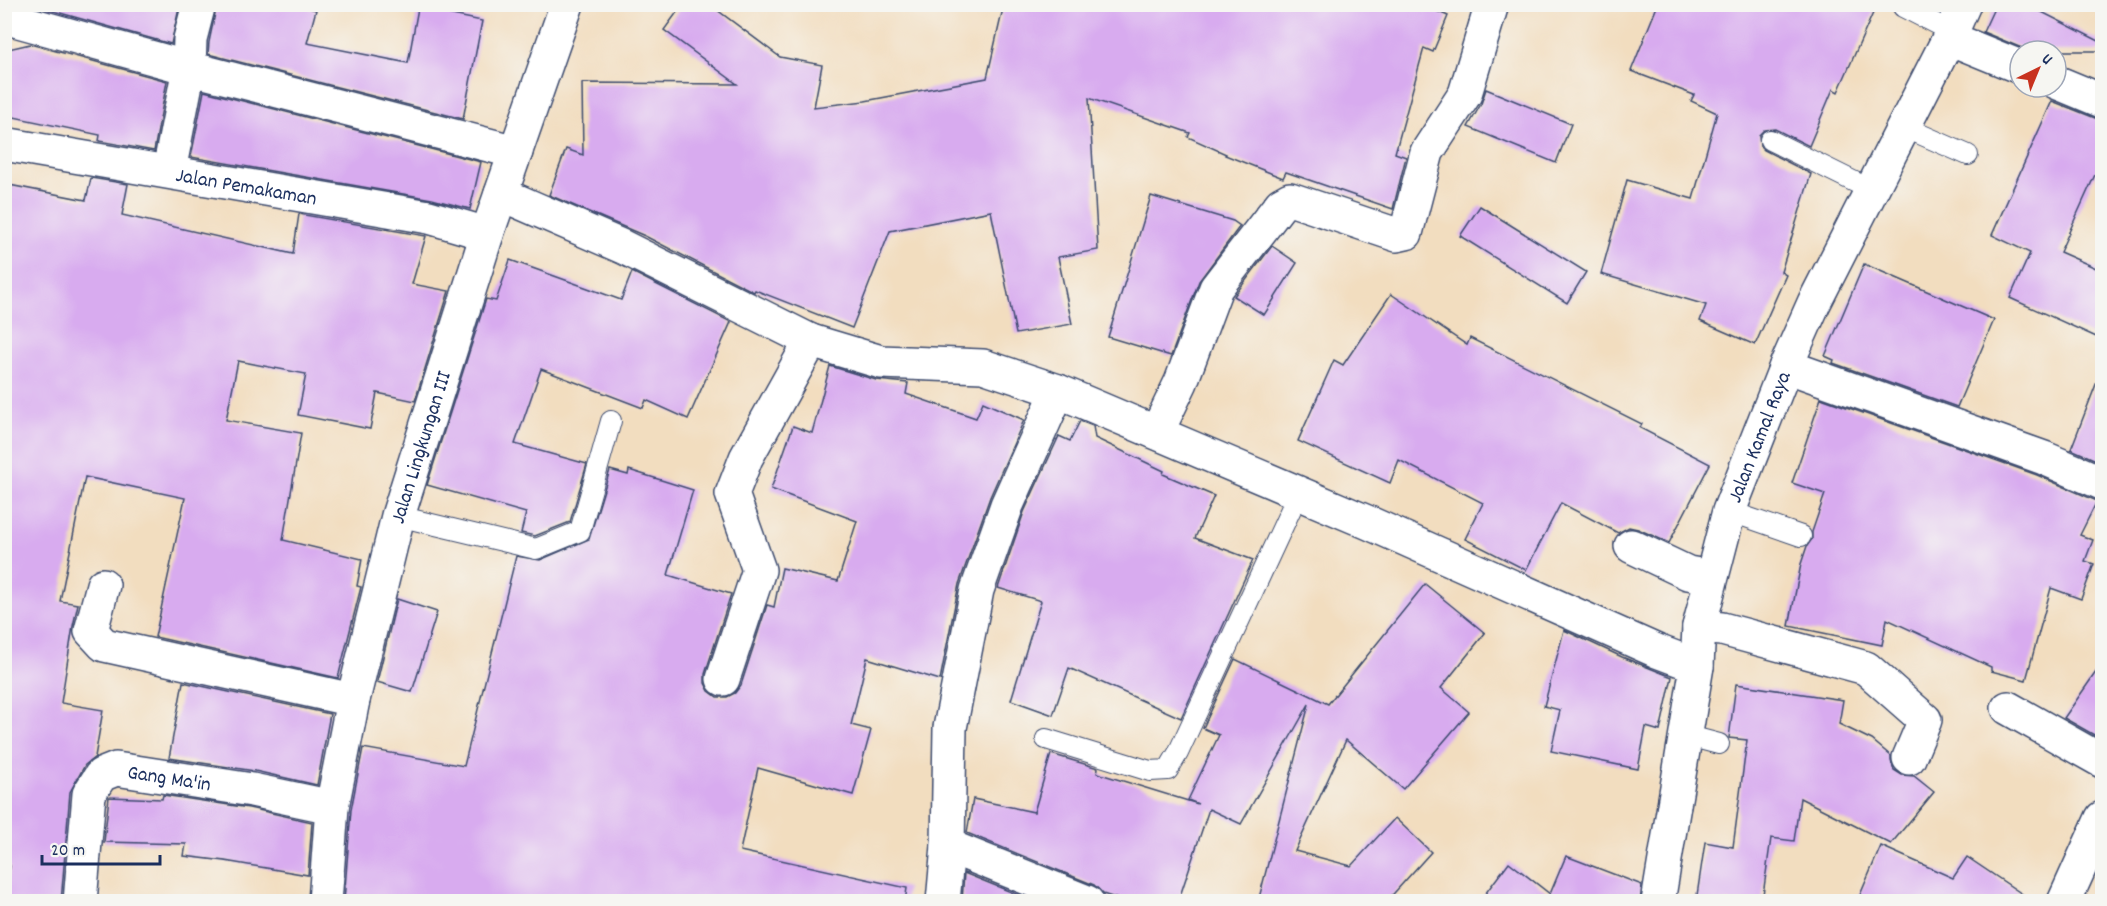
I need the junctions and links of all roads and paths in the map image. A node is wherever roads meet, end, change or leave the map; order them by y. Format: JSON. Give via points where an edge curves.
{"nodes":[{"id":1,"x":199,"y":4,"type":"edge"},
{"id":2,"x":567,"y":4,"type":"edge"},
{"id":3,"x":1492,"y":4,"type":"edge"},
{"id":4,"x":1903,"y":7,"type":"dead end"},
{"id":5,"x":4,"y":17,"type":"edge"},
{"id":6,"x":1953,"y":19,"type":"edge"},
{"id":7,"x":2008,"y":59,"type":"edge"},
{"id":8,"x":189,"y":68,"type":"junction"},
{"id":9,"x":2068,"y":87,"type":"edge"},
{"id":10,"x":2103,"y":101,"type":"edge"},
{"id":11,"x":1904,"y":128,"type":"junction"},
{"id":12,"x":1770,"y":140,"type":"dead end"},
{"id":13,"x":4,"y":144,"type":"edge"},
{"id":14,"x":516,"y":152,"type":"junction"},
{"id":15,"x":1968,"y":155,"type":"dead end"},
{"id":16,"x":169,"y":171,"type":"junction"},
{"id":17,"x":1871,"y":190,"type":"junction"},
{"id":18,"x":501,"y":194,"type":"junction"},
{"id":19,"x":487,"y":234,"type":"junction"},
{"id":20,"x":811,"y":341,"type":"junction"},
{"id":21,"x":1786,"y":366,"type":"junction"},
{"id":22,"x":1058,"y":391,"type":"junction"},
{"id":23,"x":611,"y":420,"type":"dead end"},
{"id":24,"x":1157,"y":432,"type":"junction"},
{"id":25,"x":2103,"y":483,"type":"edge"},
{"id":26,"x":1298,"y":494,"type":"junction"},
{"id":27,"x":1729,"y":511,"type":"junction"},
{"id":28,"x":398,"y":516,"type":"junction"},
{"id":29,"x":1801,"y":536,"type":"dead end"},
{"id":30,"x":1631,"y":546,"type":"dead end"},
{"id":31,"x":1711,"y":578,"type":"junction"},
{"id":32,"x":103,"y":585,"type":"dead end"},
{"id":33,"x":1699,"y":627,"type":"junction"},
{"id":34,"x":1697,"y":666,"type":"junction"},
{"id":35,"x":723,"y":679,"type":"dead end"},
{"id":36,"x":353,"y":700,"type":"junction"},
{"id":37,"x":2008,"y":708,"type":"dead end"},
{"id":38,"x":1685,"y":735,"type":"junction"},
{"id":39,"x":1046,"y":739,"type":"dead end"},
{"id":40,"x":1719,"y":744,"type":"dead end"},
{"id":41,"x":1909,"y":758,"type":"dead end"},
{"id":42,"x":2103,"y":761,"type":"edge"},
{"id":43,"x":332,"y":807,"type":"junction"},
{"id":44,"x":2103,"y":818,"type":"edge"},
{"id":45,"x":948,"y":846,"type":"junction"},
{"id":46,"x":80,"y":902,"type":"edge"},
{"id":47,"x":325,"y":902,"type":"edge"},
{"id":48,"x":944,"y":902,"type":"edge"},
{"id":49,"x":1087,"y":902,"type":"edge"},
{"id":50,"x":1658,"y":902,"type":"edge"},
{"id":51,"x":2064,"y":902,"type":"edge"}],
"edges":[{"from":1,"to":8,"type":"street","via":[[190,39]]},
{"from":2,"to":14,"type":"street","name":"Jalan Lingkungan III"},
{"from":3,"to":24,"type":"street","via":[[1465,94],[1427,152],[1406,232],[1396,235],[1290,199],[1281,204],[1216,288],[1181,382]]},
{"from":4,"to":6,"type":"lane"},
{"from":5,"to":8,"type":"street"},
{"from":6,"to":7,"type":"street"},
{"from":6,"to":11,"type":"street","name":"Jalan Kamal Raya"},
{"from":8,"to":14,"type":"street"},
{"from":8,"to":16,"type":"street"},
{"from":9,"to":10,"type":"street"},
{"from":11,"to":15,"type":"lane"},
{"from":11,"to":17,"type":"street","name":"Jalan Kamal Raya"},
{"from":12,"to":17,"type":"lane"},
{"from":13,"to":16,"type":"street","name":"Jalan Pemakaman"},
{"from":14,"to":18,"type":"street","name":"Jalan Lingkungan III"},
{"from":16,"to":19,"type":"street","name":"Jalan Pemakaman","via":[[429,217]]},
{"from":17,"to":21,"type":"street","name":"Jalan Kamal Raya"},
{"from":18,"to":19,"type":"street","name":"Jalan Lingkungan III"},
{"from":18,"to":20,"type":"street","via":[[623,247]]},
{"from":19,"to":28,"type":"street","name":"Jalan Lingkungan III"},
{"from":20,"to":22,"type":"street","via":[[881,362],[983,366]]},
{"from":20,"to":35,"type":"street","via":[[746,458],[732,494],[759,570]]},
{"from":21,"to":25,"type":"street","via":[[2044,458]]},
{"from":21,"to":27,"type":"street","name":"Jalan Kamal Raya"},
{"from":22,"to":24,"type":"street"},
{"from":22,"to":45,"type":"street","via":[[1007,505],[977,590],[950,728]]},
{"from":23,"to":28,"type":"lane","via":[[580,531],[536,549]]},
{"from":24,"to":26,"type":"street"},
{"from":26,"to":34,"type":"street"},
{"from":26,"to":39,"type":"lane","via":[[1168,770],[1150,771]]},
{"from":27,"to":29,"type":"lane"},
{"from":27,"to":31,"type":"street","name":"Jalan Kamal Raya"},
{"from":28,"to":36,"type":"street","name":"Jalan Lingkungan III"},
{"from":30,"to":31,"type":"street","via":[[1688,573]]},
{"from":31,"to":33,"type":"street","name":"Jalan Kamal Raya"},
{"from":32,"to":36,"type":"street","via":[[91,631],[104,645]]},
{"from":33,"to":34,"type":"street","name":"Jalan Kamal Raya"},
{"from":33,"to":41,"type":"street","via":[[1722,629],[1866,668],[1925,720]]},
{"from":34,"to":38,"type":"street","name":"Jalan Kamal Raya"},
{"from":36,"to":43,"type":"street","name":"Jalan Lingkungan III"},
{"from":37,"to":42,"type":"street"},
{"from":38,"to":40,"type":"lane"},
{"from":38,"to":50,"type":"street","name":"Jalan Kamal Raya"},
{"from":43,"to":46,"type":"street","name":"Gang Ma'in","via":[[116,769],[101,776],[89,794]]},
{"from":43,"to":47,"type":"street","name":"Jalan Lingkungan III"},
{"from":44,"to":51,"type":"street"},
{"from":45,"to":48,"type":"street"},
{"from":45,"to":49,"type":"street"}]}
